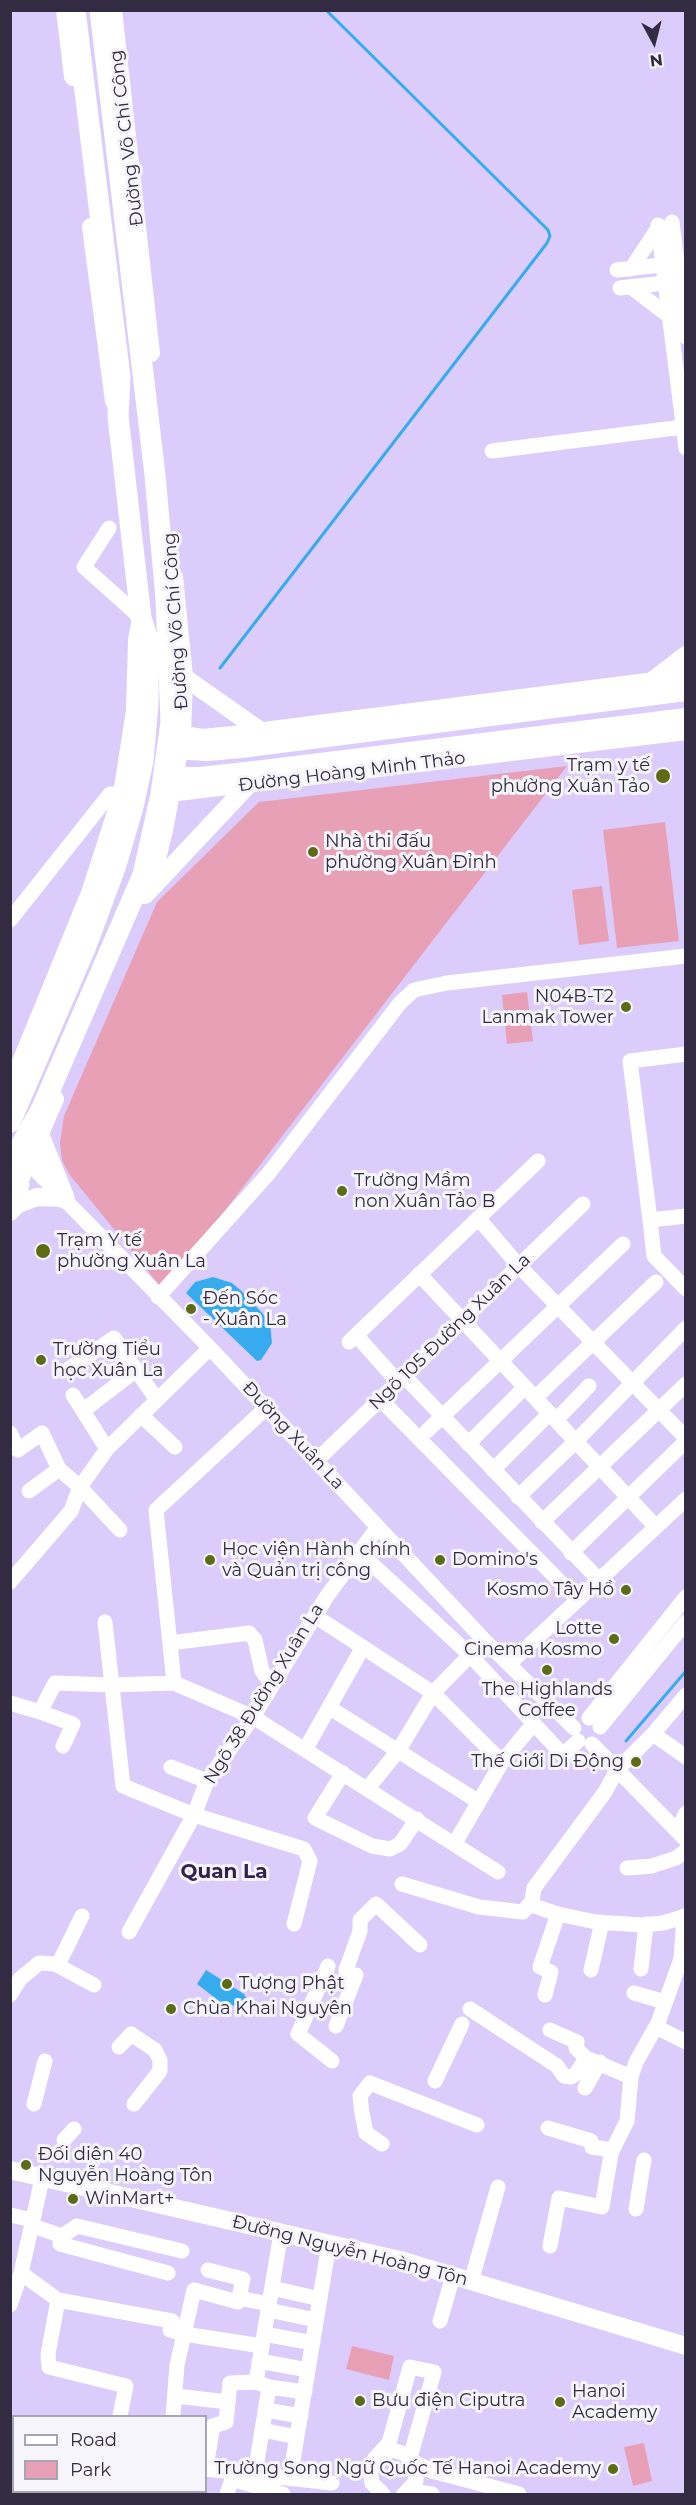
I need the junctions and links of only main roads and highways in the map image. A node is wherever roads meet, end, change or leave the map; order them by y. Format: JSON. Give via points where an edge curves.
{"nodes":[{"id":1,"x":65,"y":10,"type":"edge"},
{"id":2,"x":75,"y":10,"type":"edge"},
{"id":3,"x":100,"y":10,"type":"edge"},
{"id":4,"x":112,"y":10,"type":"edge"},
{"id":5,"x":118,"y":416,"type":"junction"},
{"id":6,"x":141,"y":618,"type":"junction"},
{"id":7,"x":686,"y":655,"type":"edge"},
{"id":8,"x":686,"y":677,"type":"edge"},
{"id":9,"x":652,"y":689,"type":"junction"},
{"id":10,"x":179,"y":691,"type":"junction"},
{"id":11,"x":686,"y":692,"type":"edge"},
{"id":12,"x":686,"y":717,"type":"edge"},
{"id":13,"x":261,"y":731,"type":"junction"},
{"id":14,"x":677,"y":732,"type":"edge"},
{"id":15,"x":563,"y":738,"type":"junction"},
{"id":16,"x":686,"y":741,"type":"edge"},
{"id":17,"x":175,"y":742,"type":"junction"},
{"id":18,"x":278,"y":745,"type":"junction"},
{"id":19,"x":263,"y":769,"type":"junction"},
{"id":20,"x":168,"y":785,"type":"junction"},
{"id":21,"x":249,"y":785,"type":"junction"},
{"id":22,"x":151,"y":844,"type":"junction"},
{"id":23,"x":149,"y":887,"type":"junction"},
{"id":24,"x":12,"y":1081,"type":"edge"},
{"id":25,"x":55,"y":1089,"type":"junction"},
{"id":26,"x":10,"y":1122,"type":"edge"},
{"id":27,"x":37,"y":1130,"type":"junction"},
{"id":28,"x":17,"y":1156,"type":"edge"},
{"id":29,"x":15,"y":1193,"type":"edge"},
{"id":30,"x":64,"y":1198,"type":"joint"},
{"id":31,"x":10,"y":1212,"type":"edge"},
{"id":32,"x":10,"y":2170,"type":"edge"},
{"id":33,"x":686,"y":2346,"type":"edge"}],
"edges":[{"from":1,"to":5,"type":"main road","name":"Đường Võ Chí Công","via":[[99,296]]},
{"from":2,"to":5,"type":"highway","name":"Đường Võ Chí Công","via":[[120,377]]},
{"from":3,"to":10,"type":"highway","name":"Đường Võ Chí Công"},
{"from":4,"to":10,"type":"main road","name":"Đường Võ Chí Công","via":[[165,476]]},
{"from":5,"to":6,"type":"highway","name":"Đường Võ Chí Công"},
{"from":6,"to":24,"type":"main road","name":"Đường Võ Chí Công","via":[[134,723],[90,893]]},
{"from":6,"to":26,"type":"highway","name":"Đường Võ Chí Công","via":[[147,640],[148,704],[133,807],[86,946]]},
{"from":7,"to":9,"type":"main road"},
{"from":8,"to":9,"type":"main road","name":"Đường Hoàng Minh Thảo"},
{"from":9,"to":11,"type":"main road","name":"Đường Hoàng Minh Thảo"},
{"from":9,"to":13,"type":"main road","name":"Đường Hoàng Minh Thảo"},
{"from":9,"to":18,"type":"main road","name":"Đường Hoàng Minh Thảo"},
{"from":10,"to":13,"type":"main road"},
{"from":10,"to":17,"type":"highway","name":"Đường Võ Chí Công"},
{"from":12,"to":15,"type":"main road","name":"Đường Hoàng Minh Thảo"},
{"from":13,"to":17,"type":"main road","name":"Đường Hoàng Minh Thảo"},
{"from":13,"to":18,"type":"main road"},
{"from":14,"to":15,"type":"main road","name":"Đường Hoàng Minh Thảo"},
{"from":14,"to":16,"type":"main road"},
{"from":15,"to":19,"type":"main road","name":"Đường Hoàng Minh Thảo"},
{"from":15,"to":21,"type":"main road","name":"Đường Hoàng Minh Thảo"},
{"from":17,"to":18,"type":"main road","name":"Đường Hoàng Minh Thảo","via":[[208,752]]},
{"from":17,"to":20,"type":"highway","name":"Đường Võ Chí Công"},
{"from":19,"to":20,"type":"main road","name":"Đường Hoàng Minh Thảo"},
{"from":19,"to":21,"type":"main road"},
{"from":20,"to":21,"type":"main road","name":"Đường Hoàng Minh Thảo"},
{"from":20,"to":22,"type":"highway","name":"Đường Võ Chí Công"},
{"from":20,"to":23,"type":"main road","name":"Đường Võ Chí Công"},
{"from":21,"to":23,"type":"main road"},
{"from":22,"to":23,"type":"highway"},
{"from":22,"to":25,"type":"highway","name":"Đường Võ Chí Công","via":[[143,875]]},
{"from":23,"to":25,"type":"main road","name":"Đường Võ Chí Công"},
{"from":25,"to":27,"type":"highway","name":"Đường Võ Chí Công"},
{"from":27,"to":28,"type":"highway","name":"Đường Võ Chí Công"},
{"from":27,"to":30,"type":"highway"},
{"from":28,"to":29,"type":"highway"},
{"from":30,"to":31,"type":"main road","via":[[37,1197],[18,1204]]},
{"from":32,"to":33,"type":"main road","name":"Đường Nguyễn Hoàng Tôn","via":[[453,2276]]}]}
